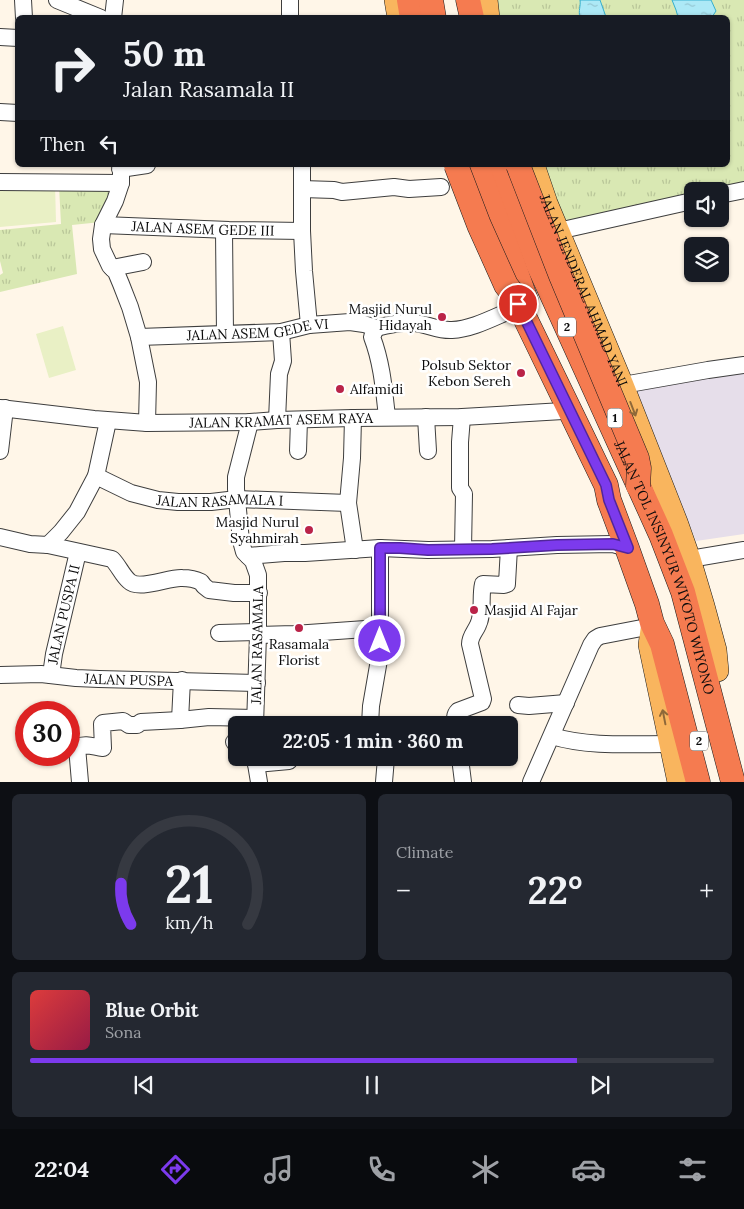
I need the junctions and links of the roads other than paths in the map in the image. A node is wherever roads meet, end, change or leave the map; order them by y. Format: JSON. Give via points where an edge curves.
{"nodes":[{"id":1,"x":24,"y":0,"type":"edge"},
{"id":2,"x":57,"y":0,"type":"edge"},
{"id":3,"x":115,"y":0,"type":"edge"},
{"id":4,"x":290,"y":0,"type":"edge"},
{"id":5,"x":395,"y":0,"type":"edge"},
{"id":6,"x":409,"y":0,"type":"edge"},
{"id":7,"x":417,"y":0,"type":"edge"},
{"id":8,"x":431,"y":0,"type":"edge"},
{"id":9,"x":24,"y":15,"type":"edge"},
{"id":10,"x":94,"y":15,"type":"edge"},
{"id":11,"x":114,"y":15,"type":"edge"},
{"id":12,"x":290,"y":15,"type":"edge"},
{"id":13,"x":398,"y":15,"type":"edge"},
{"id":14,"x":412,"y":15,"type":"edge"},
{"id":15,"x":420,"y":15,"type":"edge"},
{"id":16,"x":434,"y":15,"type":"edge"},
{"id":17,"x":0,"y":37,"type":"edge"},
{"id":18,"x":15,"y":38,"type":"edge"},
{"id":19,"x":0,"y":112,"type":"edge"},
{"id":20,"x":15,"y":113,"type":"edge"},
{"id":21,"x":140,"y":167,"type":"edge"},
{"id":22,"x":302,"y":167,"type":"edge"},
{"id":23,"x":445,"y":167,"type":"edge"},
{"id":24,"x":457,"y":167,"type":"edge"},
{"id":25,"x":462,"y":167,"type":"edge"},
{"id":26,"x":479,"y":167,"type":"edge"},
{"id":27,"x":503,"y":167,"type":"edge"},
{"id":28,"x":511,"y":167,"type":"edge"},
{"id":29,"x":519,"y":167,"type":"edge"},
{"id":30,"x":535,"y":167,"type":"edge"},
{"id":31,"x":121,"y":172,"type":"edge"},
{"id":32,"x":0,"y":182,"type":"edge"},
{"id":33,"x":441,"y":187,"type":"dead end"},
{"id":34,"x":302,"y":189,"type":"junction"},
{"id":35,"x":744,"y":190,"type":"edge"},
{"id":36,"x":729,"y":193,"type":"edge"},
{"id":37,"x":684,"y":203,"type":"edge"},
{"id":38,"x":103,"y":225,"type":"junction"},
{"id":39,"x":224,"y":230,"type":"junction"},
{"id":40,"x":302,"y":231,"type":"junction"},
{"id":41,"x":558,"y":231,"type":"junction"},
{"id":42,"x":143,"y":262,"type":"dead end"},
{"id":43,"x":112,"y":268,"type":"junction"},
{"id":44,"x":520,"y":306,"type":"junction"},
{"id":45,"x":309,"y":325,"type":"junction"},
{"id":46,"x":376,"y":328,"type":"junction"},
{"id":47,"x":281,"y":332,"type":"junction"},
{"id":48,"x":225,"y":334,"type":"junction"},
{"id":49,"x":139,"y":337,"type":"junction"},
{"id":50,"x":744,"y":365,"type":"edge"},
{"id":51,"x":624,"y":385,"type":"junction"},
{"id":52,"x":2,"y":408,"type":"edge"},
{"id":53,"x":563,"y":411,"type":"junction"},
{"id":54,"x":462,"y":416,"type":"junction"},
{"id":55,"x":387,"y":417,"type":"junction"},
{"id":56,"x":426,"y":417,"type":"junction"},
{"id":57,"x":353,"y":418,"type":"junction"},
{"id":58,"x":277,"y":420,"type":"junction"},
{"id":59,"x":299,"y":420,"type":"junction"},
{"id":60,"x":108,"y":421,"type":"junction"},
{"id":61,"x":250,"y":422,"type":"junction"},
{"id":62,"x":147,"y":423,"type":"junction"},
{"id":63,"x":298,"y":451,"type":"dead end"},
{"id":64,"x":428,"y":451,"type":"dead end"},
{"id":65,"x":0,"y":452,"type":"edge"},
{"id":66,"x":96,"y":476,"type":"junction"},
{"id":67,"x":638,"y":486,"type":"junction"},
{"id":68,"x":237,"y":499,"type":"junction"},
{"id":69,"x":609,"y":500,"type":"junction"},
{"id":70,"x":348,"y":503,"type":"junction"},
{"id":71,"x":0,"y":538,"type":"edge"},
{"id":72,"x":48,"y":545,"type":"junction"},
{"id":73,"x":380,"y":548,"type":"junction"},
{"id":74,"x":509,"y":548,"type":"junction"},
{"id":75,"x":628,"y":548,"type":"junction"},
{"id":76,"x":463,"y":549,"type":"junction"},
{"id":77,"x":355,"y":550,"type":"junction"},
{"id":78,"x":744,"y":550,"type":"edge"},
{"id":79,"x":78,"y":552,"type":"junction"},
{"id":80,"x":248,"y":556,"type":"junction"},
{"id":81,"x":690,"y":559,"type":"junction"},
{"id":82,"x":259,"y":593,"type":"junction"},
{"id":83,"x":652,"y":625,"type":"junction"},
{"id":84,"x":380,"y":628,"type":"junction"},
{"id":85,"x":219,"y":633,"type":"dead end"},
{"id":86,"x":258,"y":634,"type":"junction"},
{"id":87,"x":718,"y":670,"type":"junction"},
{"id":88,"x":0,"y":675,"type":"edge"},
{"id":89,"x":51,"y":675,"type":"junction"},
{"id":90,"x":182,"y":680,"type":"junction"},
{"id":91,"x":257,"y":683,"type":"junction"},
{"id":92,"x":566,"y":703,"type":"junction"},
{"id":93,"x":518,"y":705,"type":"dead end"},
{"id":94,"x":255,"y":716,"type":"edge"},
{"id":95,"x":370,"y":716,"type":"edge"},
{"id":96,"x":454,"y":716,"type":"edge"},
{"id":97,"x":228,"y":718,"type":"edge"},
{"id":98,"x":180,"y":720,"type":"junction"},
{"id":99,"x":552,"y":736,"type":"junction"},
{"id":100,"x":669,"y":744,"type":"junction"},
{"id":101,"x":257,"y":766,"type":"edge"},
{"id":102,"x":385,"y":766,"type":"edge"},
{"id":103,"x":461,"y":766,"type":"edge"},
{"id":104,"x":744,"y":777,"type":"edge"},
{"id":105,"x":80,"y":782,"type":"edge"},
{"id":106,"x":259,"y":782,"type":"edge"},
{"id":107,"x":384,"y":782,"type":"edge"},
{"id":108,"x":462,"y":782,"type":"edge"},
{"id":109,"x":531,"y":782,"type":"edge"},
{"id":110,"x":678,"y":782,"type":"edge"},
{"id":111,"x":698,"y":782,"type":"edge"},
{"id":112,"x":709,"y":782,"type":"edge"},
{"id":113,"x":733,"y":782,"type":"edge"}],
"edges":[{"from":1,"to":9,"type":"street"},
{"from":2,"to":10,"type":"street"},
{"from":3,"to":11,"type":"street"},
{"from":4,"to":12,"type":"street"},
{"from":5,"to":13,"type":"main road"},
{"from":6,"to":14,"type":"highway"},
{"from":7,"to":15,"type":"highway"},
{"from":8,"to":16,"type":"highway"},
{"from":17,"to":18,"type":"street"},
{"from":19,"to":20,"type":"street"},
{"from":21,"to":31,"type":"street"},
{"from":22,"to":34,"type":"street"},
{"from":23,"to":44,"type":"main road","via":[[465,217]]},
{"from":24,"to":44,"type":"highway","bridge":true,"via":[[506,285]]},
{"from":25,"to":69,"type":"highway","via":[[492,249],[606,485]]},
{"from":26,"to":44,"type":"highway","name":"JALAN TOL INSINYUR WIYOTO WIYONO","number":"2"},
{"from":27,"to":67,"type":"highway","name":"JALAN TOL INSINYUR WIYOTO WIYONO","number":"2","via":[[538,264]]},
{"from":28,"to":87,"type":"highway","name":"JALAN JENDERAL AHMAD YANI","number":"1","via":[[550,267],[669,536]]},
{"from":29,"to":67,"type":"highway","bridge":true,"via":[[560,276],[637,458]]},
{"from":30,"to":41,"type":"main road","name":"JALAN JENDERAL AHMAD YANI","number":"1"},
{"from":31,"to":32,"type":"street"},
{"from":31,"to":38,"type":"street","via":[[115,202]]},
{"from":33,"to":34,"type":"street","via":[[370,188],[342,192]]},
{"from":34,"to":40,"type":"street"},
{"from":35,"to":36,"type":"street"},
{"from":37,"to":41,"type":"street"},
{"from":38,"to":39,"type":"street","name":"JALAN ASEM GEDE III"},
{"from":38,"to":43,"type":"street","via":[[102,249]]},
{"from":39,"to":40,"type":"street","name":"JALAN ASEM GEDE III"},
{"from":39,"to":48,"type":"street"},
{"from":40,"to":45,"type":"street"},
{"from":41,"to":51,"type":"main road","name":"JALAN JENDERAL AHMAD YANI","number":"1"},
{"from":42,"to":43,"type":"street"},
{"from":43,"to":49,"type":"street","via":[[127,299]]},
{"from":44,"to":46,"type":"street","via":[[474,325],[452,330],[414,323]]},
{"from":44,"to":53,"type":"main road"},
{"from":44,"to":112,"type":"highway","name":"JALAN TOL INSINYUR WIYOTO WIYONO","number":"2","via":[[585,427],[629,525],[680,666]]},
{"from":45,"to":46,"type":"street","name":"JALAN ASEM GEDE VI","via":[[350,322]]},
{"from":45,"to":47,"type":"street","name":"JALAN ASEM GEDE VI"},
{"from":46,"to":55,"type":"street","via":[[372,337],[382,372]]},
{"from":47,"to":48,"type":"street","name":"JALAN ASEM GEDE VI"},
{"from":47,"to":58,"type":"street","via":[[283,361],[279,374]]},
{"from":48,"to":49,"type":"street","name":"JALAN ASEM GEDE VI"},
{"from":49,"to":62,"type":"street","via":[[148,382]]},
{"from":50,"to":51,"type":"street"},
{"from":51,"to":81,"type":"main road","name":"JALAN JENDERAL AHMAD YANI","number":"1","one_way":true},
{"from":52,"to":60,"type":"street","name":"JALAN KRAMAT ASEM RAYA"},
{"from":52,"to":65,"type":"street"},
{"from":53,"to":54,"type":"street","name":"JALAN KRAMAT ASEM RAYA"},
{"from":53,"to":69,"type":"main road","via":[[598,489]]},
{"from":54,"to":56,"type":"street","name":"JALAN KRAMAT ASEM RAYA"},
{"from":54,"to":76,"type":"street","via":[[460,488],[464,494]]},
{"from":55,"to":56,"type":"street","name":"JALAN KRAMAT ASEM RAYA"},
{"from":55,"to":57,"type":"street","name":"JALAN KRAMAT ASEM RAYA"},
{"from":56,"to":64,"type":"street"},
{"from":57,"to":59,"type":"street","name":"JALAN KRAMAT ASEM RAYA"},
{"from":57,"to":70,"type":"street"},
{"from":58,"to":59,"type":"street","name":"JALAN KRAMAT ASEM RAYA"},
{"from":58,"to":61,"type":"street","name":"JALAN KRAMAT ASEM RAYA"},
{"from":59,"to":63,"type":"street"},
{"from":60,"to":62,"type":"street","name":"JALAN KRAMAT ASEM RAYA"},
{"from":60,"to":66,"type":"street"},
{"from":61,"to":62,"type":"street","name":"JALAN KRAMAT ASEM RAYA"},
{"from":61,"to":68,"type":"street","name":"JALAN RASAMALA","via":[[236,477]]},
{"from":66,"to":68,"type":"street","name":"JALAN RASAMALA I","via":[[131,493],[158,500],[191,503]]},
{"from":66,"to":72,"type":"street","via":[[77,512]]},
{"from":67,"to":113,"type":"highway","name":"JALAN TOL INSINYUR WIYOTO WIYONO","number":"2","via":[[683,592]]},
{"from":68,"to":70,"type":"street","name":"JALAN RASAMALA I"},
{"from":68,"to":80,"type":"street","name":"JALAN RASAMALA","via":[[240,541]]},
{"from":69,"to":75,"type":"highway"},
{"from":70,"to":77,"type":"street"},
{"from":71,"to":72,"type":"street"},
{"from":72,"to":79,"type":"street"},
{"from":73,"to":76,"type":"street"},
{"from":73,"to":77,"type":"street"},
{"from":73,"to":84,"type":"street"},
{"from":74,"to":75,"type":"street","via":[[613,544]]},
{"from":74,"to":76,"type":"street"},
{"from":74,"to":96,"type":"street","via":[[507,584],[483,584],[480,620],[470,638],[482,702],[458,710]]},
{"from":75,"to":83,"type":"highway"},
{"from":77,"to":80,"type":"street"},
{"from":78,"to":81,"type":"street"},
{"from":79,"to":82,"type":"street","via":[[112,560],[134,584],[180,578],[201,582],[209,590]]},
{"from":79,"to":89,"type":"street","name":"JALAN PUSPA II"},
{"from":80,"to":82,"type":"street","name":"JALAN RASAMALA","via":[[258,575]]},
{"from":81,"to":87,"type":"main road","name":"JALAN JENDERAL AHMAD YANI","number":"1","via":[[716,650]]},
{"from":82,"to":86,"type":"street","name":"JALAN RASAMALA"},
{"from":83,"to":92,"type":"street","via":[[595,639]]},
{"from":100,"to":83,"type":"main road","one_way":true,"via":[[650,645]]},
{"from":83,"to":111,"type":"highway","via":[[662,644]]},
{"from":84,"to":86,"type":"street"},
{"from":84,"to":95,"type":"street","via":[[380,654]]},
{"from":85,"to":86,"type":"street"},
{"from":86,"to":91,"type":"street","name":"JALAN RASAMALA"},
{"from":87,"to":104,"type":"highway","name":"JALAN JENDERAL AHMAD YANI","number":"1"},
{"from":88,"to":89,"type":"street","name":"JALAN PUSPA"},
{"from":89,"to":90,"type":"street","name":"JALAN PUSPA"},
{"from":90,"to":91,"type":"street","name":"JALAN PUSPA"},
{"from":90,"to":98,"type":"street"},
{"from":91,"to":94,"type":"street","name":"JALAN RASAMALA"},
{"from":92,"to":93,"type":"street"},
{"from":92,"to":99,"type":"street"},
{"from":97,"to":98,"type":"street","via":[[208,716]]},
{"from":98,"to":105,"type":"street","via":[[141,722],[137,725],[123,721],[103,723],[103,748],[91,745],[78,747]]},
{"from":99,"to":100,"type":"street","via":[[608,744]]},
{"from":99,"to":109,"type":"street"},
{"from":100,"to":110,"type":"main road"},
{"from":101,"to":106,"type":"street"},
{"from":102,"to":107,"type":"street"},
{"from":103,"to":108,"type":"street"}]}
